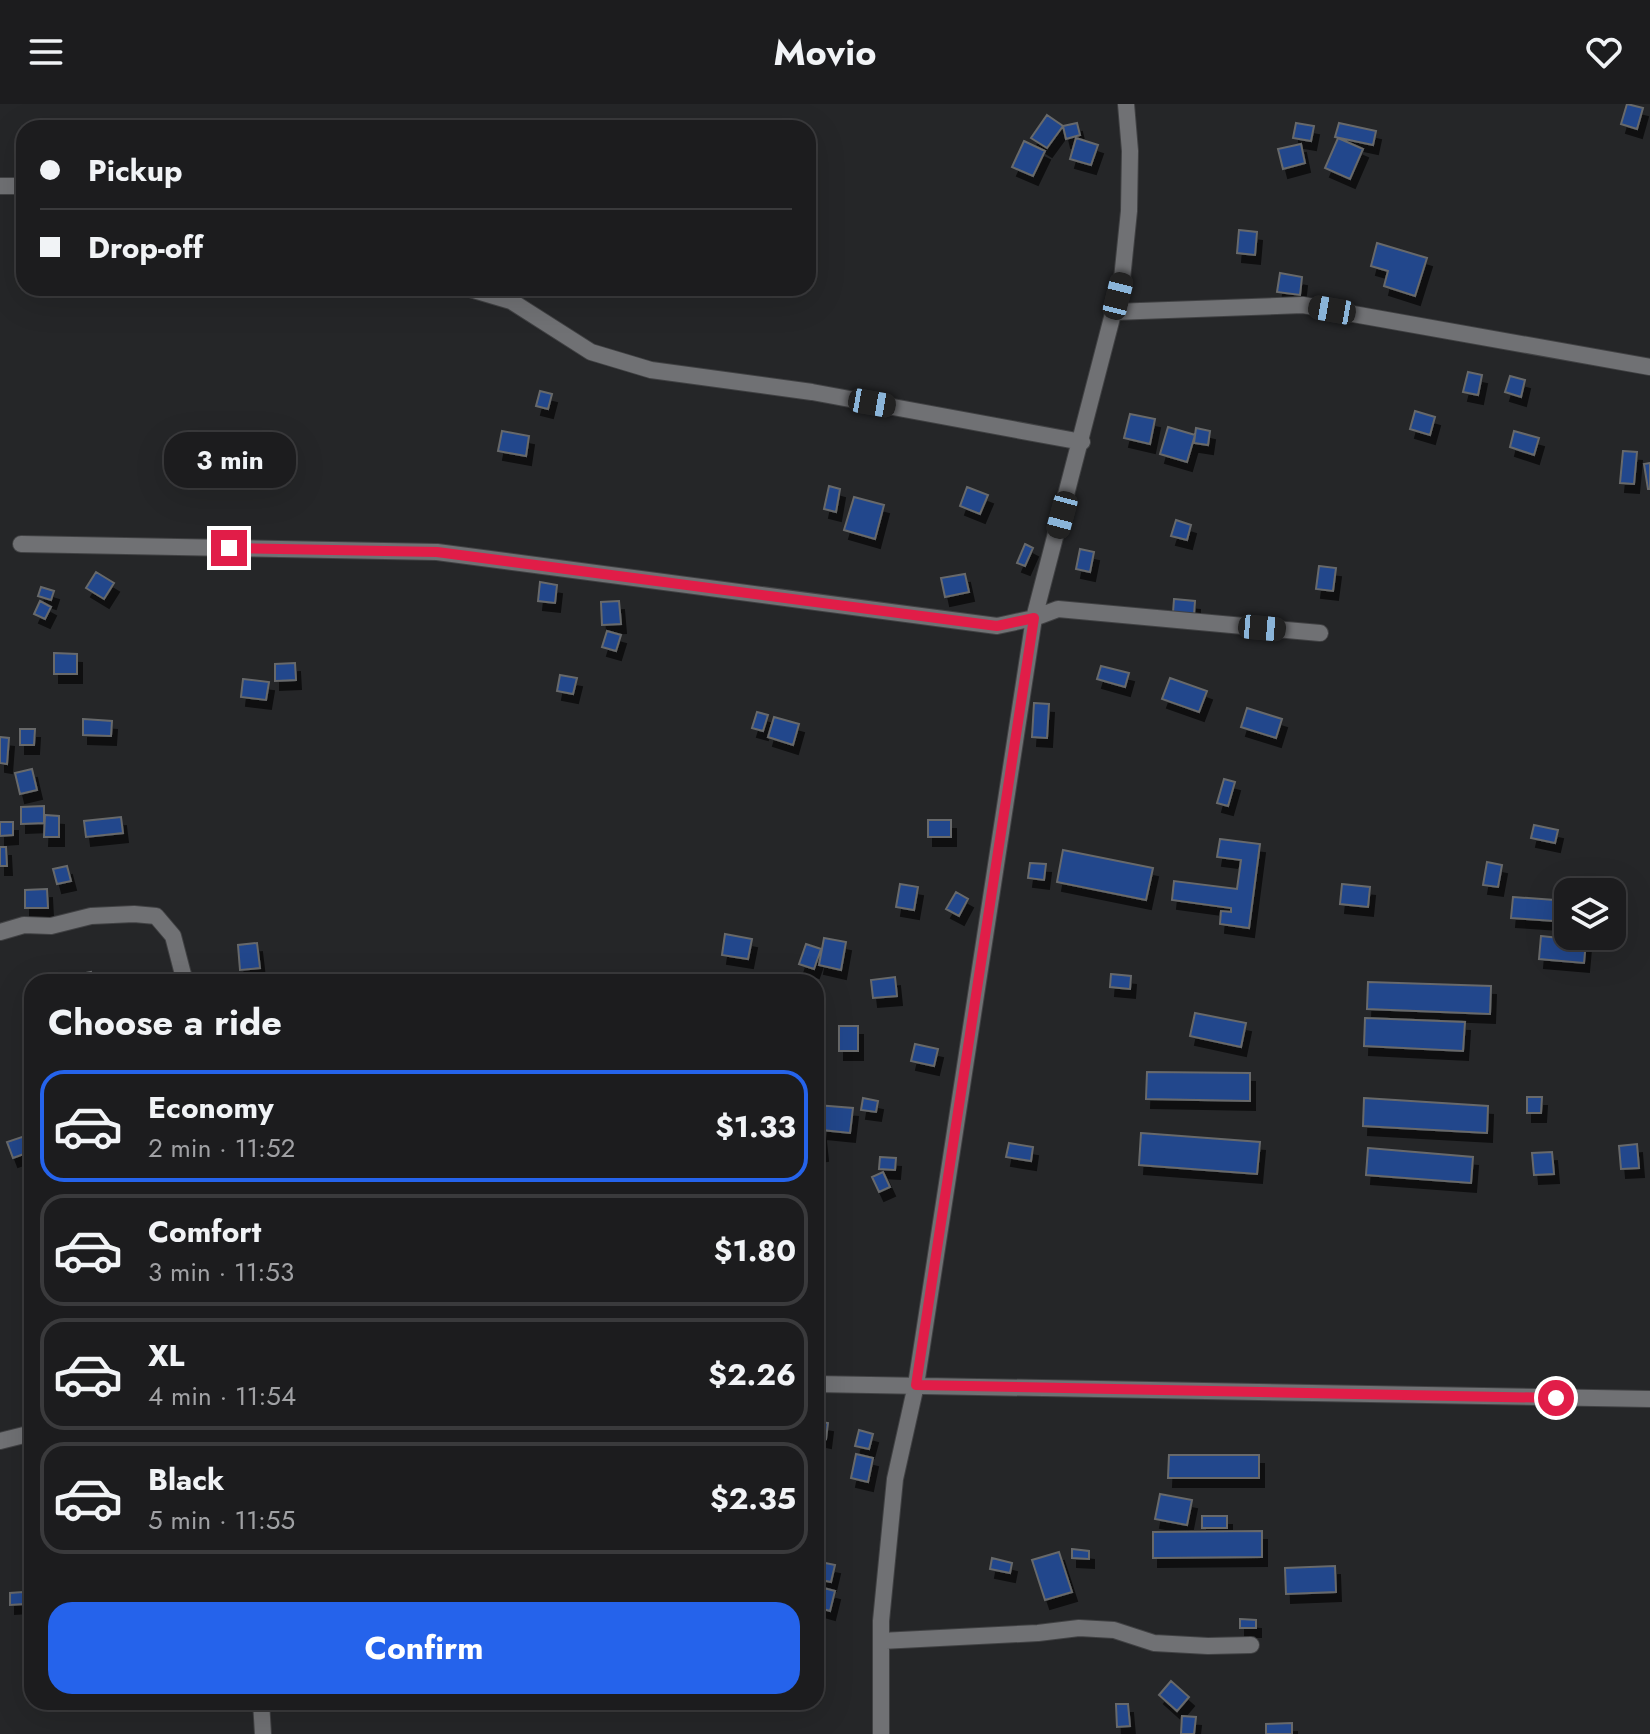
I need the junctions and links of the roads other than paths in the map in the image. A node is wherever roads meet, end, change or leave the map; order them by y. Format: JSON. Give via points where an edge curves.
{"nodes":[{"id":1,"x":1126,"y":104,"type":"edge"},
{"id":2,"x":494,"y":296,"type":"edge"},
{"id":3,"x":1113,"y":312,"type":"junction"},
{"id":4,"x":1650,"y":367,"type":"edge"},
{"id":5,"x":1082,"y":442,"type":"junction"},
{"id":6,"x":21,"y":544,"type":"dead end"},
{"id":7,"x":1034,"y":618,"type":"junction"},
{"id":8,"x":1320,"y":633,"type":"dead end"},
{"id":9,"x":0,"y":932,"type":"edge"},
{"id":10,"x":183,"y":974,"type":"edge"},
{"id":11,"x":824,"y":1384,"type":"edge"},
{"id":12,"x":916,"y":1385,"type":"junction"},
{"id":13,"x":1650,"y":1399,"type":"edge"},
{"id":14,"x":24,"y":1435,"type":"edge"},
{"id":15,"x":0,"y":1441,"type":"edge"},
{"id":16,"x":881,"y":1641,"type":"junction"},
{"id":17,"x":1251,"y":1645,"type":"dead end"},
{"id":18,"x":262,"y":1710,"type":"edge"},
{"id":19,"x":263,"y":1734,"type":"edge"},
{"id":20,"x":881,"y":1734,"type":"edge"}],
"edges":[{"from":1,"to":3,"type":"street","via":[[1129,211]]},
{"from":2,"to":5,"type":"street","via":[[511,301],[591,352],[651,370],[812,392]]},
{"from":3,"to":4,"type":"street","via":[[1303,305]]},
{"from":3,"to":5,"type":"street"},
{"from":5,"to":7,"type":"street"},
{"from":6,"to":7,"type":"street","via":[[437,552],[997,626]]},
{"from":7,"to":8,"type":"street","via":[[1058,609]]},
{"from":7,"to":12,"type":"street"},
{"from":9,"to":10,"type":"street","via":[[91,916],[156,916],[173,936]]},
{"from":11,"to":12,"type":"street"},
{"from":12,"to":13,"type":"street"},
{"from":12,"to":16,"type":"street","via":[[895,1479]]},
{"from":14,"to":15,"type":"street"},
{"from":16,"to":17,"type":"street","via":[[1079,1628],[1114,1630],[1154,1643]]},
{"from":16,"to":20,"type":"street"},
{"from":18,"to":19,"type":"street"}]}
